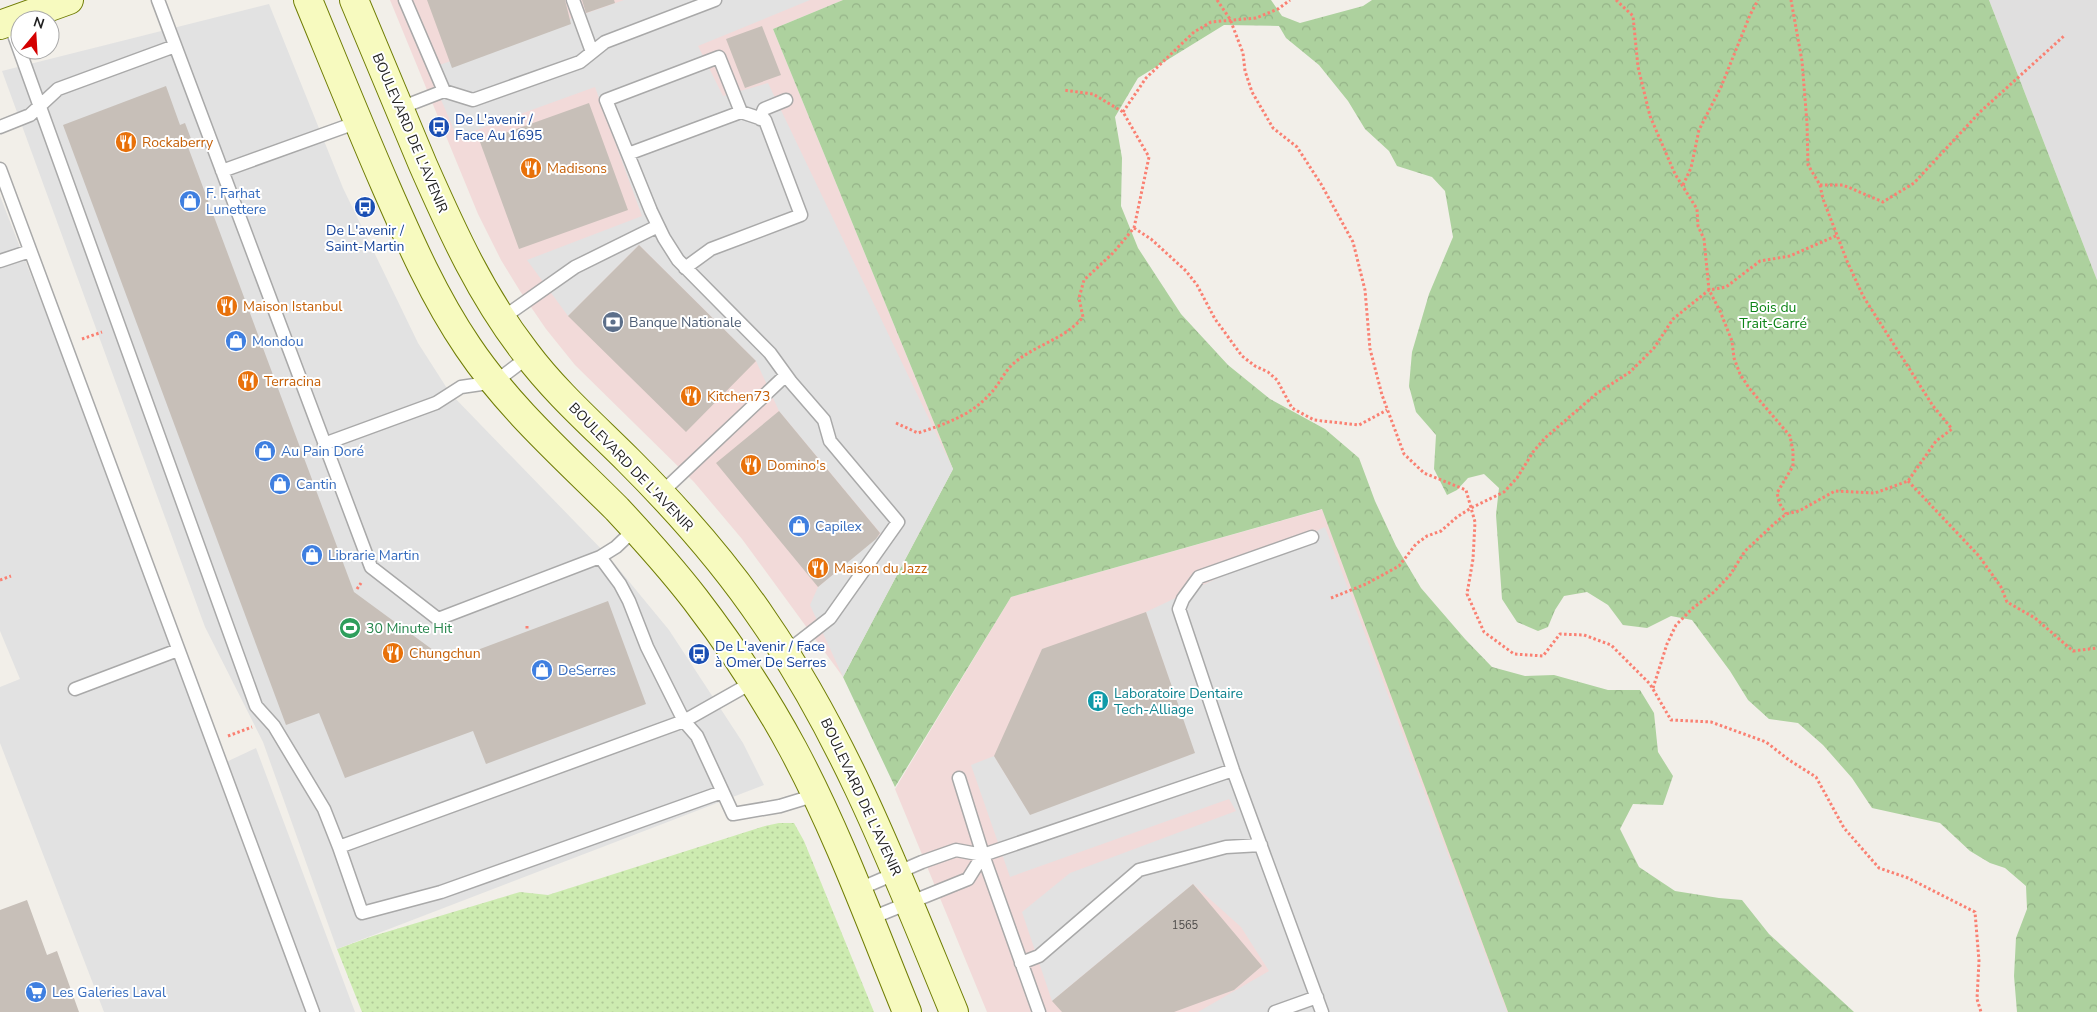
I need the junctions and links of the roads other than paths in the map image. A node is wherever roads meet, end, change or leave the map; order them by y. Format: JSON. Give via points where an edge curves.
{"nodes":[{"id":1,"x":69,"y":0,"type":"edge"},
{"id":2,"x":158,"y":0,"type":"edge"},
{"id":3,"x":308,"y":0,"type":"edge"},
{"id":4,"x":354,"y":0,"type":"edge"},
{"id":5,"x":405,"y":0,"type":"edge"},
{"id":6,"x":573,"y":0,"type":"edge"},
{"id":7,"x":715,"y":0,"type":"edge"},
{"id":8,"x":5,"y":23,"type":"edge"},
{"id":9,"x":175,"y":46,"type":"junction"},
{"id":10,"x":592,"y":52,"type":"junction"},
{"id":11,"x":444,"y":91,"type":"junction"},
{"id":12,"x":786,"y":100,"type":"dead end"},
{"id":13,"x":40,"y":107,"type":"junction"},
{"id":14,"x":400,"y":108,"type":"junction"},
{"id":15,"x":741,"y":112,"type":"junction"},
{"id":16,"x":760,"y":119,"type":"junction"},
{"id":17,"x":358,"y":122,"type":"junction"},
{"id":18,"x":0,"y":127,"type":"edge"},
{"id":19,"x":628,"y":154,"type":"junction"},
{"id":20,"x":0,"y":169,"type":"edge"},
{"id":21,"x":222,"y":171,"type":"junction"},
{"id":22,"x":658,"y":226,"type":"junction"},
{"id":23,"x":30,"y":251,"type":"junction"},
{"id":24,"x":0,"y":261,"type":"edge"},
{"id":25,"x":685,"y":268,"type":"junction"},
{"id":26,"x":501,"y":319,"type":"junction"},
{"id":27,"x":528,"y":357,"type":"junction"},
{"id":28,"x":786,"y":375,"type":"junction"},
{"id":29,"x":495,"y":382,"type":"junction"},
{"id":30,"x":324,"y":444,"type":"junction"},
{"id":31,"x":660,"y":494,"type":"junction"},
{"id":32,"x":635,"y":529,"type":"junction"},
{"id":33,"x":1312,"y":537,"type":"dead end"},
{"id":34,"x":600,"y":557,"type":"junction"},
{"id":35,"x":178,"y":650,"type":"junction"},
{"id":36,"x":785,"y":653,"type":"junction"},
{"id":37,"x":753,"y":682,"type":"junction"},
{"id":38,"x":75,"y":688,"type":"dead end"},
{"id":39,"x":684,"y":722,"type":"junction"},
{"id":40,"x":1233,"y":770,"type":"junction"},
{"id":41,"x":959,"y":778,"type":"dead end"},
{"id":42,"x":722,"y":792,"type":"junction"},
{"id":43,"x":816,"y":794,"type":"junction"},
{"id":44,"x":1261,"y":845,"type":"junction"},
{"id":45,"x":339,"y":847,"type":"junction"},
{"id":46,"x":983,"y":855,"type":"junction"},
{"id":47,"x":896,"y":873,"type":"junction"},
{"id":48,"x":857,"y":890,"type":"junction"},
{"id":49,"x":908,"y":902,"type":"junction"},
{"id":50,"x":869,"y":919,"type":"junction"},
{"id":51,"x":1021,"y":963,"type":"junction"},
{"id":52,"x":1317,"y":997,"type":"junction"},
{"id":53,"x":312,"y":1012,"type":"edge"},
{"id":54,"x":907,"y":1012,"type":"edge"},
{"id":55,"x":954,"y":1012,"type":"edge"},
{"id":56,"x":1039,"y":1012,"type":"edge"},
{"id":57,"x":1275,"y":1012,"type":"edge"},
{"id":58,"x":1322,"y":1012,"type":"edge"}],
"edges":[{"from":1,"to":8,"type":"street"},
{"from":2,"to":9,"type":"lane"},
{"from":3,"to":17,"type":"street"},
{"from":4,"to":14,"type":"street","name":"BOULEVARD DE L'AVENIR"},
{"from":5,"to":11,"type":"lane"},
{"from":6,"to":10,"type":"lane"},
{"from":7,"to":10,"type":"lane","via":[[605,42]]},
{"from":8,"to":13,"type":"lane"},
{"from":9,"to":13,"type":"lane","via":[[58,89]]},
{"from":9,"to":21,"type":"lane"},
{"from":10,"to":11,"type":"lane","via":[[580,62],[473,100]]},
{"from":11,"to":14,"type":"lane"},
{"from":12,"to":16,"type":"lane","via":[[764,109]]},
{"from":13,"to":18,"type":"lane","via":[[30,115]]},
{"from":13,"to":45,"type":"lane","via":[[256,706],[269,721],[324,809]]},
{"from":14,"to":26,"type":"street","name":"BOULEVARD DE L'AVENIR","via":[[467,262]]},
{"from":15,"to":16,"type":"lane"},
{"from":15,"to":19,"type":"lane"},
{"from":15,"to":19,"type":"lane","via":[[719,57],[710,60],[606,100]]},
{"from":16,"to":25,"type":"lane","via":[[765,120],[801,216],[711,249]]},
{"from":17,"to":21,"type":"lane"},
{"from":17,"to":29,"type":"street","via":[[433,288],[469,348]]},
{"from":19,"to":22,"type":"lane"},
{"from":20,"to":23,"type":"lane"},
{"from":21,"to":30,"type":"lane"},
{"from":22,"to":25,"type":"lane"},
{"from":22,"to":26,"type":"lane","via":[[575,267]]},
{"from":23,"to":24,"type":"lane"},
{"from":23,"to":35,"type":"lane"},
{"from":25,"to":28,"type":"lane","via":[[770,353]]},
{"from":26,"to":27,"type":"street","name":"BOULEVARD DE L'AVENIR"},
{"from":27,"to":29,"type":"lane"},
{"from":27,"to":31,"type":"street","name":"BOULEVARD DE L'AVENIR"},
{"from":28,"to":31,"type":"lane"},
{"from":28,"to":36,"type":"lane","via":[[824,420],[830,442],[898,522],[830,618]]},
{"from":29,"to":30,"type":"lane","via":[[461,387],[436,403]]},
{"from":29,"to":32,"type":"street","via":[[552,447]]},
{"from":30,"to":34,"type":"lane","via":[[371,567],[438,619]]},
{"from":31,"to":36,"type":"street","name":"BOULEVARD DE L'AVENIR","via":[[727,572]]},
{"from":32,"to":34,"type":"lane"},
{"from":32,"to":37,"type":"street","via":[[695,599]]},
{"from":33,"to":40,"type":"lane","via":[[1200,577],[1179,605]]},
{"from":34,"to":39,"type":"lane","via":[[629,601],[647,647]]},
{"from":35,"to":38,"type":"lane"},
{"from":35,"to":53,"type":"lane"},
{"from":36,"to":47,"type":"street","name":"BOULEVARD DE L'AVENIR","via":[[838,743]]},
{"from":37,"to":39,"type":"lane"},
{"from":37,"to":43,"type":"street"},
{"from":39,"to":42,"type":"lane","via":[[697,736]]},
{"from":39,"to":45,"type":"lane"},
{"from":40,"to":44,"type":"lane"},
{"from":40,"to":46,"type":"lane"},
{"from":41,"to":46,"type":"lane"},
{"from":42,"to":43,"type":"lane","via":[[733,814],[780,806]]},
{"from":42,"to":45,"type":"lane","via":[[441,892],[362,913]]},
{"from":43,"to":48,"type":"street"},
{"from":44,"to":51,"type":"lane","via":[[1226,847],[1138,870],[1039,956]]},
{"from":44,"to":52,"type":"lane"},
{"from":46,"to":47,"type":"lane","via":[[956,850]]},
{"from":46,"to":49,"type":"lane","via":[[968,879]]},
{"from":46,"to":51,"type":"lane"},
{"from":47,"to":48,"type":"lane"},
{"from":47,"to":49,"type":"street","name":"BOULEVARD DE L'AVENIR"},
{"from":48,"to":50,"type":"street"},
{"from":49,"to":50,"type":"lane"},
{"from":49,"to":55,"type":"street","name":"BOULEVARD DE L'AVENIR"},
{"from":50,"to":54,"type":"street"},
{"from":51,"to":56,"type":"lane"},
{"from":52,"to":57,"type":"lane"},
{"from":52,"to":58,"type":"lane"}]}
